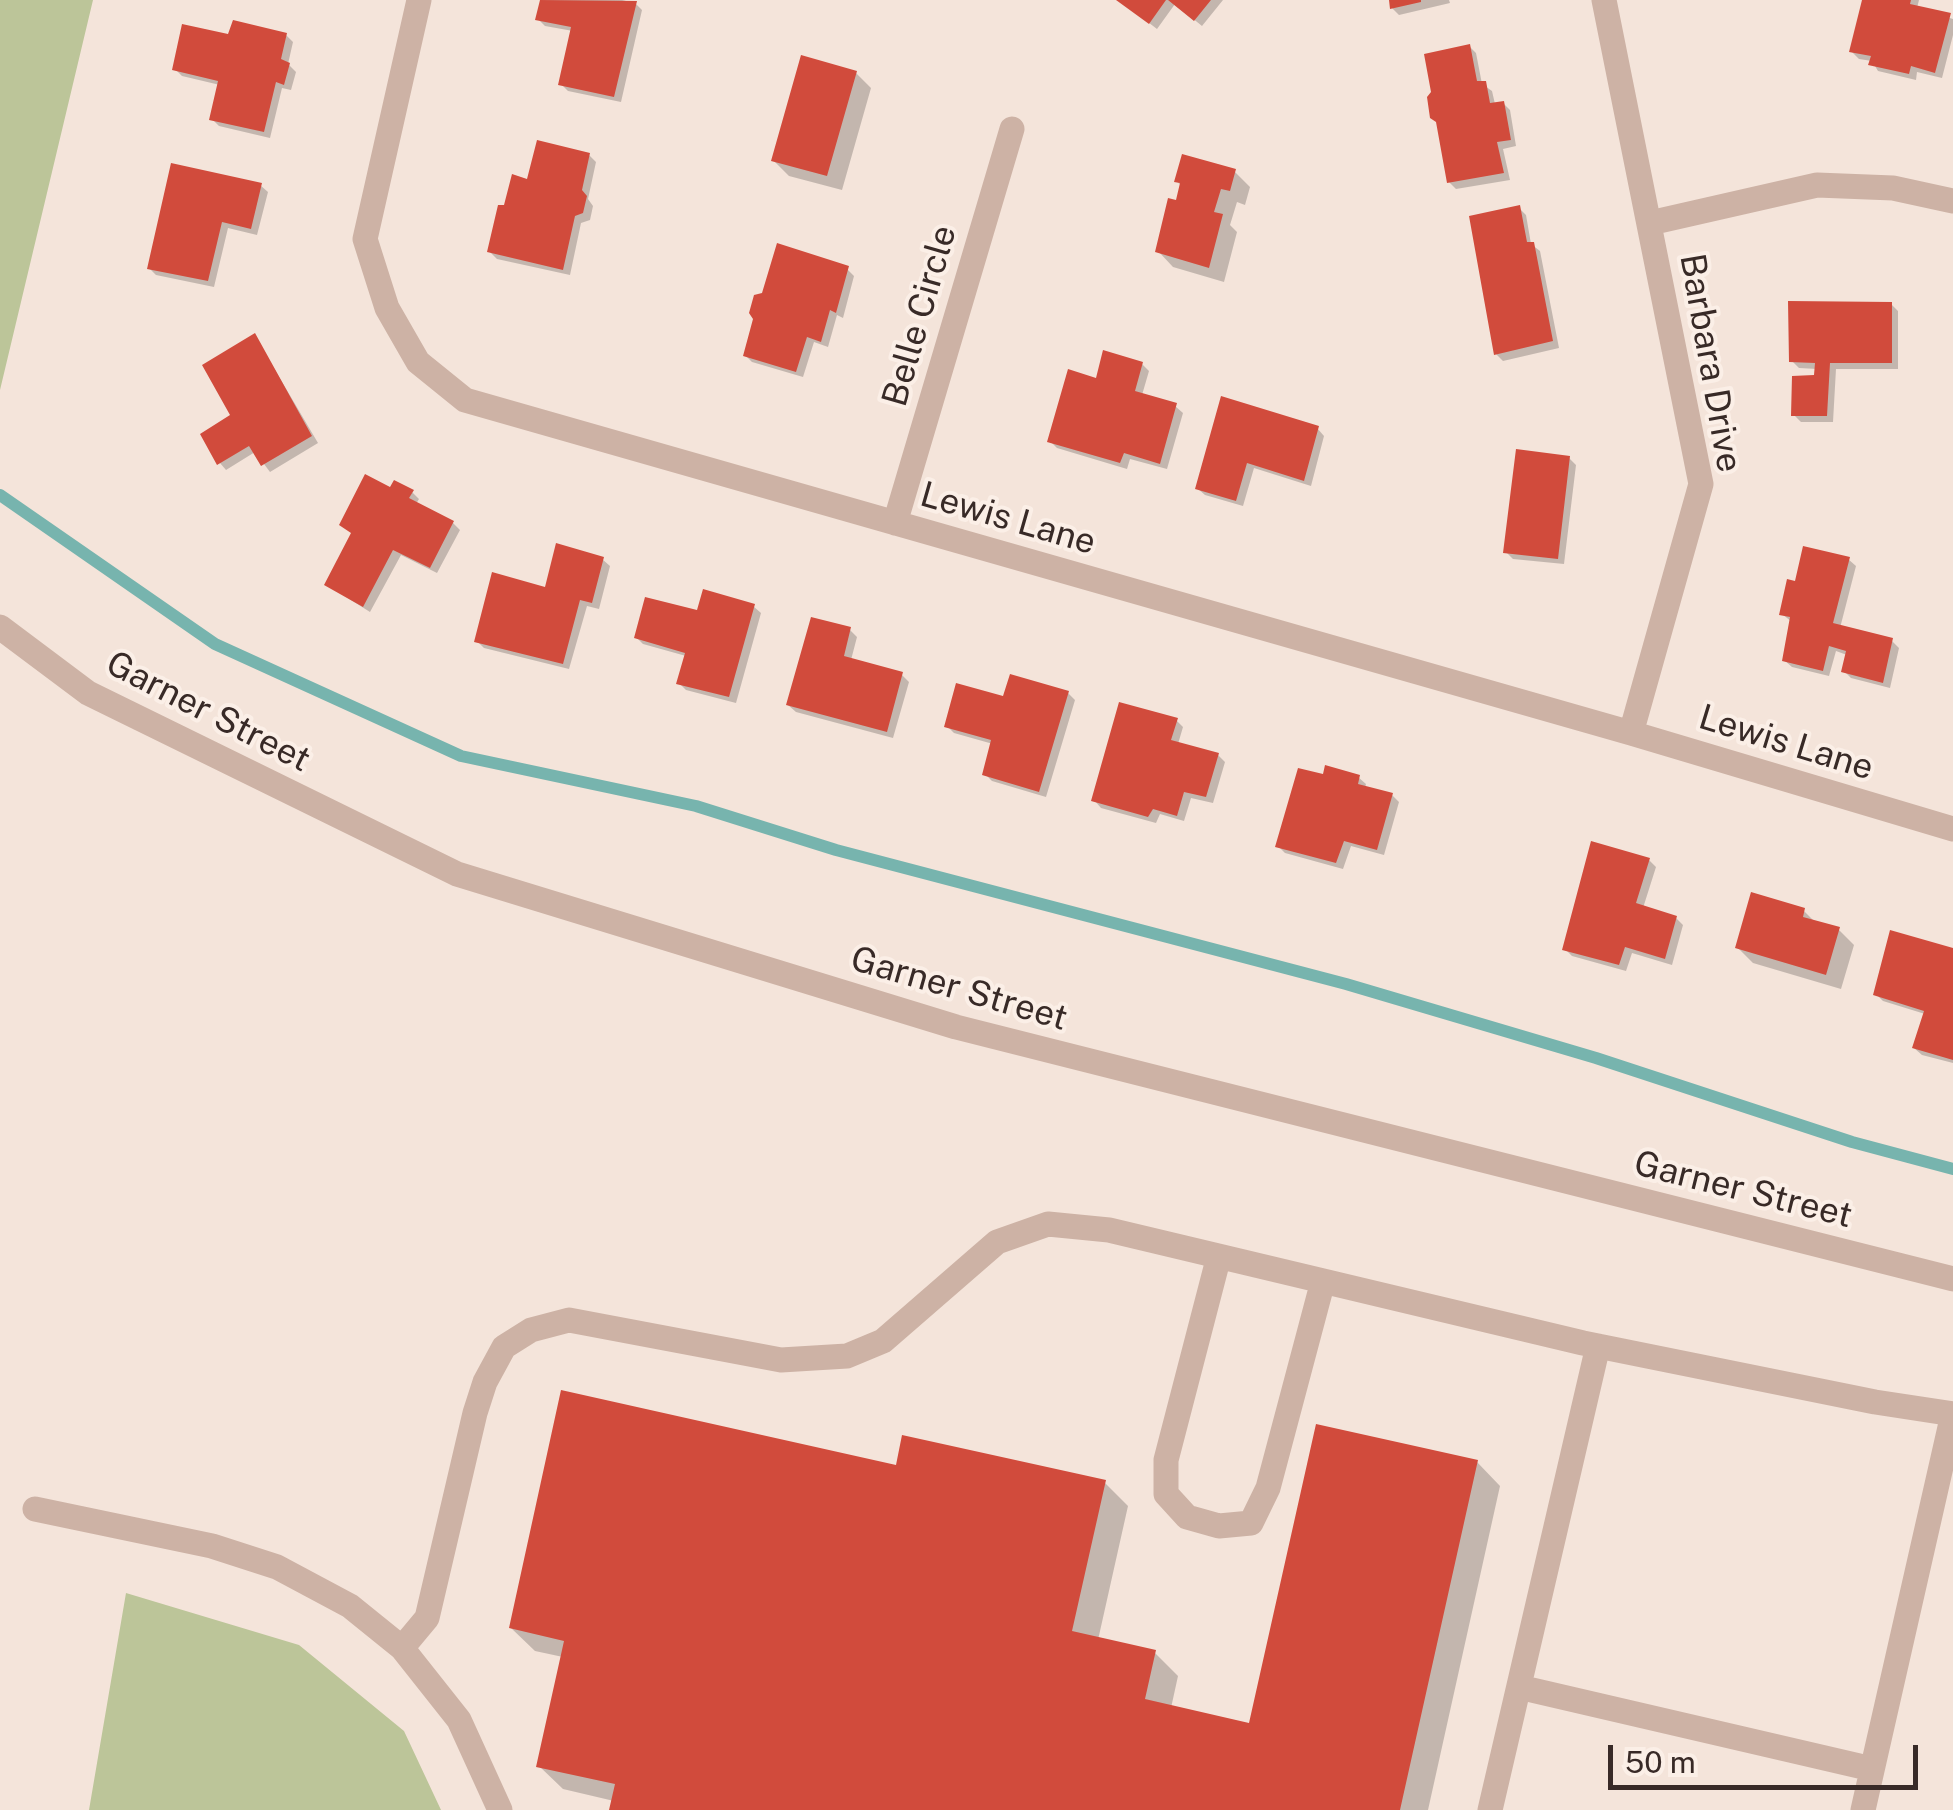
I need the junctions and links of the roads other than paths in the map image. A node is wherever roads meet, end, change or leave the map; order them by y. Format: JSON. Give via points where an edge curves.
{"nodes":[{"id":1,"x":419,"y":0,"type":"edge"},
{"id":2,"x":1604,"y":0,"type":"edge"},
{"id":3,"x":1012,"y":129,"type":"dead end"},
{"id":4,"x":1953,"y":200,"type":"edge"},
{"id":5,"x":1650,"y":223,"type":"junction"},
{"id":6,"x":895,"y":523,"type":"junction"},
{"id":7,"x":0,"y":627,"type":"edge"},
{"id":8,"x":1631,"y":733,"type":"junction"},
{"id":9,"x":1953,"y":829,"type":"edge"},
{"id":10,"x":1219,"y":1256,"type":"junction"},
{"id":11,"x":1953,"y":1280,"type":"edge"},
{"id":12,"x":1323,"y":1281,"type":"junction"},
{"id":13,"x":1598,"y":1346,"type":"junction"},
{"id":14,"x":35,"y":1508,"type":"dead end"},
{"id":15,"x":402,"y":1648,"type":"junction"},
{"id":16,"x":1519,"y":1687,"type":"junction"},
{"id":17,"x":1872,"y":1769,"type":"junction"},
{"id":18,"x":500,"y":1810,"type":"edge"},
{"id":19,"x":1490,"y":1810,"type":"edge"},
{"id":20,"x":1863,"y":1810,"type":"edge"}],
"edges":[{"from":1,"to":6,"type":"street","name":"Lewis Lane","via":[[365,239],[387,308],[418,362],[465,400]]},
{"from":2,"to":5,"type":"street","name":"Barbara Drive"},
{"from":3,"to":6,"type":"street","name":"Belle Circle"},
{"from":4,"to":5,"type":"street","via":[[1893,188],[1817,185]]},
{"from":5,"to":8,"type":"street","name":"Barbara Drive","via":[[1701,484]]},
{"from":6,"to":8,"type":"street","name":"Lewis Lane"},
{"from":7,"to":11,"type":"street","name":"Garner Street","via":[[88,693],[457,874],[956,1028]]},
{"from":8,"to":9,"type":"street","name":"Lewis Lane"},
{"from":10,"to":12,"type":"street"},
{"from":10,"to":12,"type":"street","via":[[1166,1460],[1166,1494],[1187,1517],[1219,1526],[1251,1522],[1268,1488]]},
{"from":10,"to":15,"type":"street","via":[[1109,1230],[1048,1224],[997,1242],[883,1341],[847,1356],[781,1360],[568,1320],[531,1330],[504,1347],[486,1382],[427,1618]]},
{"from":12,"to":13,"type":"street"},
{"from":13,"to":16,"type":"street"},
{"from":13,"to":17,"type":"street","via":[[1953,1414]]},
{"from":14,"to":15,"type":"street","via":[[277,1566],[350,1606]]},
{"from":15,"to":18,"type":"street","via":[[459,1720]]},
{"from":16,"to":17,"type":"street"},
{"from":16,"to":19,"type":"street"},
{"from":17,"to":20,"type":"street"}]}
